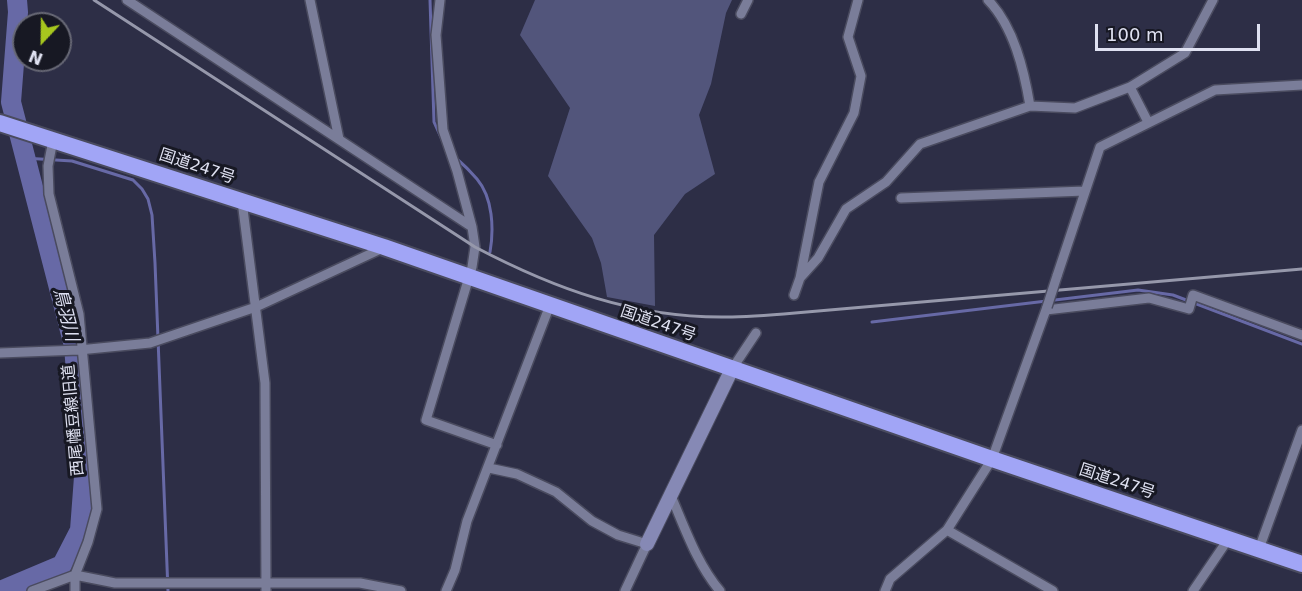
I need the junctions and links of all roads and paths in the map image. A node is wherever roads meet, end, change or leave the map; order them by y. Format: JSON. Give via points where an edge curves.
{"nodes":[{"id":1,"x":127,"y":0,"type":"edge"},
{"id":2,"x":310,"y":0,"type":"edge"},
{"id":3,"x":440,"y":0,"type":"edge"},
{"id":4,"x":748,"y":0,"type":"edge"},
{"id":5,"x":858,"y":0,"type":"edge"},
{"id":6,"x":988,"y":0,"type":"edge"},
{"id":7,"x":1213,"y":0,"type":"edge"},
{"id":8,"x":741,"y":14,"type":"dead end"},
{"id":9,"x":1302,"y":85,"type":"edge"},
{"id":10,"x":1130,"y":87,"type":"junction"},
{"id":11,"x":1030,"y":106,"type":"junction"},
{"id":12,"x":1148,"y":122,"type":"junction"},
{"id":13,"x":2,"y":124,"type":"edge"},
{"id":14,"x":339,"y":139,"type":"junction"},
{"id":15,"x":52,"y":146,"type":"junction"},
{"id":16,"x":1085,"y":191,"type":"junction"},
{"id":17,"x":901,"y":198,"type":"dead end"},
{"id":18,"x":242,"y":201,"type":"junction"},
{"id":19,"x":472,"y":227,"type":"junction"},
{"id":20,"x":384,"y":247,"type":"junction"},
{"id":21,"x":468,"y":278,"type":"junction"},
{"id":22,"x":800,"y":278,"type":"junction"},
{"id":23,"x":794,"y":295,"type":"dead end"},
{"id":24,"x":550,"y":305,"type":"junction"},
{"id":25,"x":256,"y":307,"type":"junction"},
{"id":26,"x":1046,"y":309,"type":"junction"},
{"id":27,"x":756,"y":333,"type":"dead end"},
{"id":28,"x":1302,"y":335,"type":"edge"},
{"id":29,"x":77,"y":350,"type":"junction"},
{"id":30,"x":0,"y":353,"type":"edge"},
{"id":31,"x":732,"y":369,"type":"junction"},
{"id":32,"x":1302,"y":430,"type":"edge"},
{"id":33,"x":497,"y":445,"type":"junction"},
{"id":34,"x":992,"y":459,"type":"junction"},
{"id":35,"x":489,"y":468,"type":"junction"},
{"id":36,"x":671,"y":495,"type":"junction"},
{"id":37,"x":947,"y":530,"type":"junction"},
{"id":38,"x":1229,"y":538,"type":"junction"},
{"id":39,"x":647,"y":544,"type":"junction"},
{"id":40,"x":1259,"y":549,"type":"junction"},
{"id":41,"x":1302,"y":564,"type":"edge"},
{"id":42,"x":75,"y":575,"type":"junction"},
{"id":43,"x":266,"y":587,"type":"edge"},
{"id":44,"x":33,"y":591,"type":"edge"},
{"id":45,"x":75,"y":591,"type":"edge"},
{"id":46,"x":401,"y":591,"type":"edge"},
{"id":47,"x":446,"y":591,"type":"edge"},
{"id":48,"x":625,"y":591,"type":"edge"},
{"id":49,"x":720,"y":591,"type":"edge"},
{"id":50,"x":885,"y":591,"type":"edge"},
{"id":51,"x":1053,"y":591,"type":"edge"},
{"id":52,"x":1193,"y":591,"type":"edge"}],
"edges":[{"from":1,"to":14,"type":"street"},
{"from":2,"to":14,"type":"street"},
{"from":3,"to":19,"type":"street","via":[[436,35],[443,130]]},
{"from":4,"to":8,"type":"street"},
{"from":5,"to":22,"type":"street","via":[[848,37],[861,76],[854,113],[819,183]]},
{"from":6,"to":11,"type":"street","via":[[1000,13],[1024,71]]},
{"from":7,"to":10,"type":"street","via":[[1185,53]]},
{"from":9,"to":12,"type":"street","via":[[1215,90]]},
{"from":10,"to":11,"type":"street","via":[[1075,108]]},
{"from":10,"to":12,"type":"street"},
{"from":11,"to":22,"type":"street","via":[[920,144],[886,182],[846,209],[818,258]]},
{"from":12,"to":16,"type":"street","via":[[1100,147]]},
{"from":13,"to":15,"type":"highway","name":"国道247号","via":[[30,132]]},
{"from":14,"to":19,"type":"street"},
{"from":15,"to":18,"type":"highway","name":"国道247号"},
{"from":15,"to":29,"type":"street","name":"西尾幡豆線旧道","via":[[49,194],[80,314]]},
{"from":16,"to":17,"type":"street"},
{"from":16,"to":26,"type":"street","bridge":true},
{"from":18,"to":20,"type":"highway","name":"国道247号"},
{"from":18,"to":25,"type":"street"},
{"from":19,"to":21,"type":"street","via":[[475,247]]},
{"from":20,"to":21,"type":"highway","name":"国道247号"},
{"from":20,"to":25,"type":"street"},
{"from":21,"to":24,"type":"highway","name":"国道247号"},
{"from":21,"to":33,"type":"street","via":[[426,420]]},
{"from":22,"to":23,"type":"street"},
{"from":24,"to":31,"type":"highway","name":"国道247号"},
{"from":24,"to":33,"type":"street"},
{"from":25,"to":29,"type":"street","via":[[167,339]]},
{"from":25,"to":43,"type":"street","via":[[265,383]]},
{"from":26,"to":28,"type":"street","via":[[1149,298],[1189,309],[1193,295]]},
{"from":26,"to":34,"type":"street"},
{"from":27,"to":31,"type":"street"},
{"from":29,"to":30,"type":"street"},
{"from":29,"to":42,"type":"street","name":"西尾幡豆線旧道","via":[[97,509]]},
{"from":31,"to":34,"type":"highway","name":"国道247号"},
{"from":31,"to":36,"type":"street"},
{"from":32,"to":40,"type":"street"},
{"from":33,"to":35,"type":"street"},
{"from":34,"to":37,"type":"street"},
{"from":34,"to":38,"type":"highway","name":"国道247号"},
{"from":35,"to":39,"type":"street","via":[[517,474],[556,492],[592,521]]},
{"from":35,"to":47,"type":"street","via":[[467,521]]},
{"from":36,"to":39,"type":"street"},
{"from":36,"to":49,"type":"street","via":[[700,561]]},
{"from":37,"to":50,"type":"street","via":[[890,579]]},
{"from":37,"to":51,"type":"street"},
{"from":38,"to":40,"type":"highway","name":"国道247号"},
{"from":38,"to":52,"type":"street"},
{"from":39,"to":48,"type":"street"},
{"from":40,"to":41,"type":"highway","name":"国道247号"},
{"from":42,"to":43,"type":"street","via":[[115,583]]},
{"from":42,"to":44,"type":"street"},
{"from":42,"to":45,"type":"street","name":"西尾幡豆線旧道"},
{"from":43,"to":46,"type":"street","via":[[360,583]]}]}
